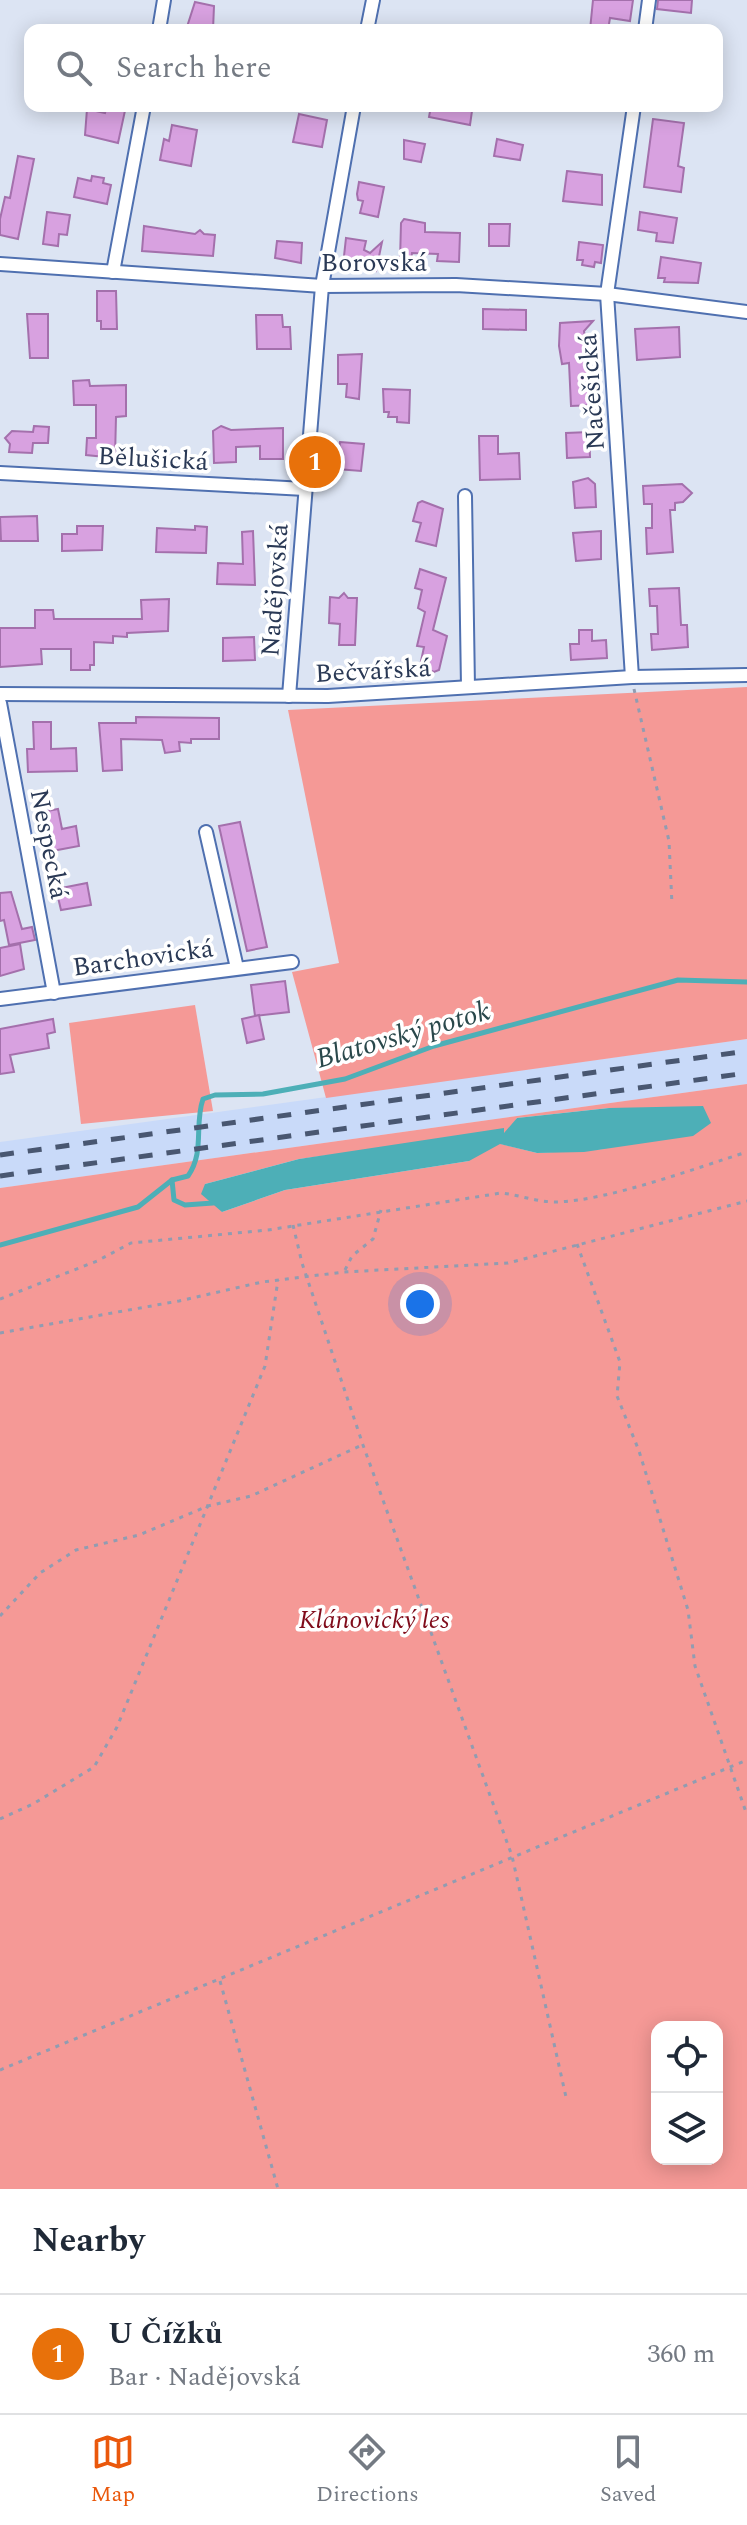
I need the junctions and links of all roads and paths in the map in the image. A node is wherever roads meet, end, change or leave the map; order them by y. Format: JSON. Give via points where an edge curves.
{"nodes":[{"id":1,"x":164,"y":0,"type":"edge"},
{"id":2,"x":373,"y":0,"type":"edge"},
{"id":3,"x":649,"y":0,"type":"edge"},
{"id":4,"x":160,"y":24,"type":"edge"},
{"id":5,"x":368,"y":24,"type":"edge"},
{"id":6,"x":646,"y":24,"type":"edge"},
{"id":7,"x":143,"y":112,"type":"edge"},
{"id":8,"x":353,"y":112,"type":"edge"},
{"id":9,"x":633,"y":112,"type":"edge"},
{"id":10,"x":0,"y":264,"type":"edge"},
{"id":11,"x":113,"y":272,"type":"junction"},
{"id":12,"x":322,"y":286,"type":"junction"},
{"id":13,"x":607,"y":294,"type":"junction"},
{"id":14,"x":747,"y":312,"type":"edge"},
{"id":15,"x":0,"y":473,"type":"edge"},
{"id":16,"x":305,"y":489,"type":"junction"},
{"id":17,"x":465,"y":496,"type":"dead end"},
{"id":18,"x":747,"y":675,"type":"edge"},
{"id":19,"x":632,"y":677,"type":"junction"},
{"id":20,"x":468,"y":687,"type":"junction"},
{"id":21,"x":0,"y":694,"type":"edge"},
{"id":22,"x":289,"y":696,"type":"junction"},
{"id":23,"x":0,"y":703,"type":"edge"},
{"id":24,"x":206,"y":832,"type":"dead end"},
{"id":25,"x":672,"y":905,"type":"dead end"},
{"id":26,"x":292,"y":962,"type":"dead end"},
{"id":27,"x":237,"y":968,"type":"junction"},
{"id":28,"x":54,"y":993,"type":"junction"},
{"id":29,"x":0,"y":999,"type":"edge"},
{"id":30,"x":747,"y":1152,"type":"edge"},
{"id":31,"x":747,"y":1201,"type":"edge"},
{"id":32,"x":381,"y":1210,"type":"junction"},
{"id":33,"x":293,"y":1225,"type":"junction"},
{"id":34,"x":577,"y":1244,"type":"junction"},
{"id":35,"x":344,"y":1272,"type":"junction"},
{"id":36,"x":308,"y":1276,"type":"junction"},
{"id":37,"x":278,"y":1280,"type":"junction"},
{"id":38,"x":0,"y":1299,"type":"edge"},
{"id":39,"x":0,"y":1333,"type":"edge"},
{"id":40,"x":363,"y":1445,"type":"junction"},
{"id":41,"x":208,"y":1506,"type":"junction"},
{"id":42,"x":0,"y":1616,"type":"edge"},
{"id":43,"x":747,"y":1760,"type":"edge"},
{"id":44,"x":729,"y":1767,"type":"junction"},
{"id":45,"x":747,"y":1815,"type":"edge"},
{"id":46,"x":0,"y":1819,"type":"edge"},
{"id":47,"x":512,"y":1856,"type":"junction"},
{"id":48,"x":220,"y":1981,"type":"junction"},
{"id":49,"x":0,"y":2070,"type":"edge"},
{"id":50,"x":566,"y":2097,"type":"dead end"},
{"id":51,"x":278,"y":2189,"type":"edge"}],
"edges":[{"from":1,"to":4,"type":"street"},
{"from":2,"to":5,"type":"street"},
{"from":3,"to":6,"type":"street"},
{"from":7,"to":11,"type":"street"},
{"from":8,"to":12,"type":"street","name":"Nadějovská"},
{"from":9,"to":13,"type":"street","name":"Načešická"},
{"from":10,"to":11,"type":"street","name":"Borovská"},
{"from":11,"to":12,"type":"street","name":"Borovská"},
{"from":12,"to":13,"type":"street","name":"Borovská","via":[[456,285]]},
{"from":12,"to":16,"type":"street","name":"Nadějovská"},
{"from":13,"to":14,"type":"street","name":"Borovská"},
{"from":13,"to":19,"type":"street","name":"Načešická"},
{"from":15,"to":16,"type":"street","name":"Bělušická"},
{"from":16,"to":22,"type":"street","name":"Nadějovská"},
{"from":17,"to":20,"type":"street"},
{"from":18,"to":19,"type":"street","name":"Bečvářská"},
{"from":19,"to":20,"type":"street","name":"Bečvářská"},
{"from":19,"to":25,"type":"path","via":[[669,841]]},
{"from":20,"to":22,"type":"street","name":"Bečvářská"},
{"from":21,"to":22,"type":"street","name":"Bečvářská"},
{"from":23,"to":28,"type":"street","name":"Nespecká"},
{"from":24,"to":27,"type":"street"},
{"from":26,"to":27,"type":"street","name":"Barchovická"},
{"from":27,"to":28,"type":"street","name":"Barchovická"},
{"from":28,"to":29,"type":"street","name":"Barchovická"},
{"from":30,"to":32,"type":"path","via":[[559,1202],[501,1193]]},
{"from":31,"to":34,"type":"path"},
{"from":32,"to":33,"type":"path"},
{"from":32,"to":35,"type":"path","via":[[373,1239],[352,1256]]},
{"from":33,"to":36,"type":"path"},
{"from":33,"to":38,"type":"path","via":[[131,1243]]},
{"from":34,"to":35,"type":"path","via":[[508,1263]]},
{"from":34,"to":44,"type":"path","via":[[620,1362],[617,1396],[688,1610],[695,1666]]},
{"from":35,"to":36,"type":"path"},
{"from":36,"to":37,"type":"path"},
{"from":36,"to":40,"type":"path"},
{"from":37,"to":39,"type":"path"},
{"from":37,"to":41,"type":"path","via":[[265,1366]]},
{"from":40,"to":41,"type":"path","via":[[251,1496]]},
{"from":40,"to":47,"type":"path"},
{"from":41,"to":42,"type":"path","via":[[139,1535],[76,1550],[40,1573]]},
{"from":41,"to":46,"type":"path","via":[[117,1727],[94,1767]]},
{"from":43,"to":44,"type":"path"},
{"from":44,"to":45,"type":"path"},
{"from":44,"to":47,"type":"path"},
{"from":47,"to":48,"type":"path"},
{"from":47,"to":50,"type":"path"},
{"from":48,"to":49,"type":"path"},
{"from":48,"to":51,"type":"path"}]}
